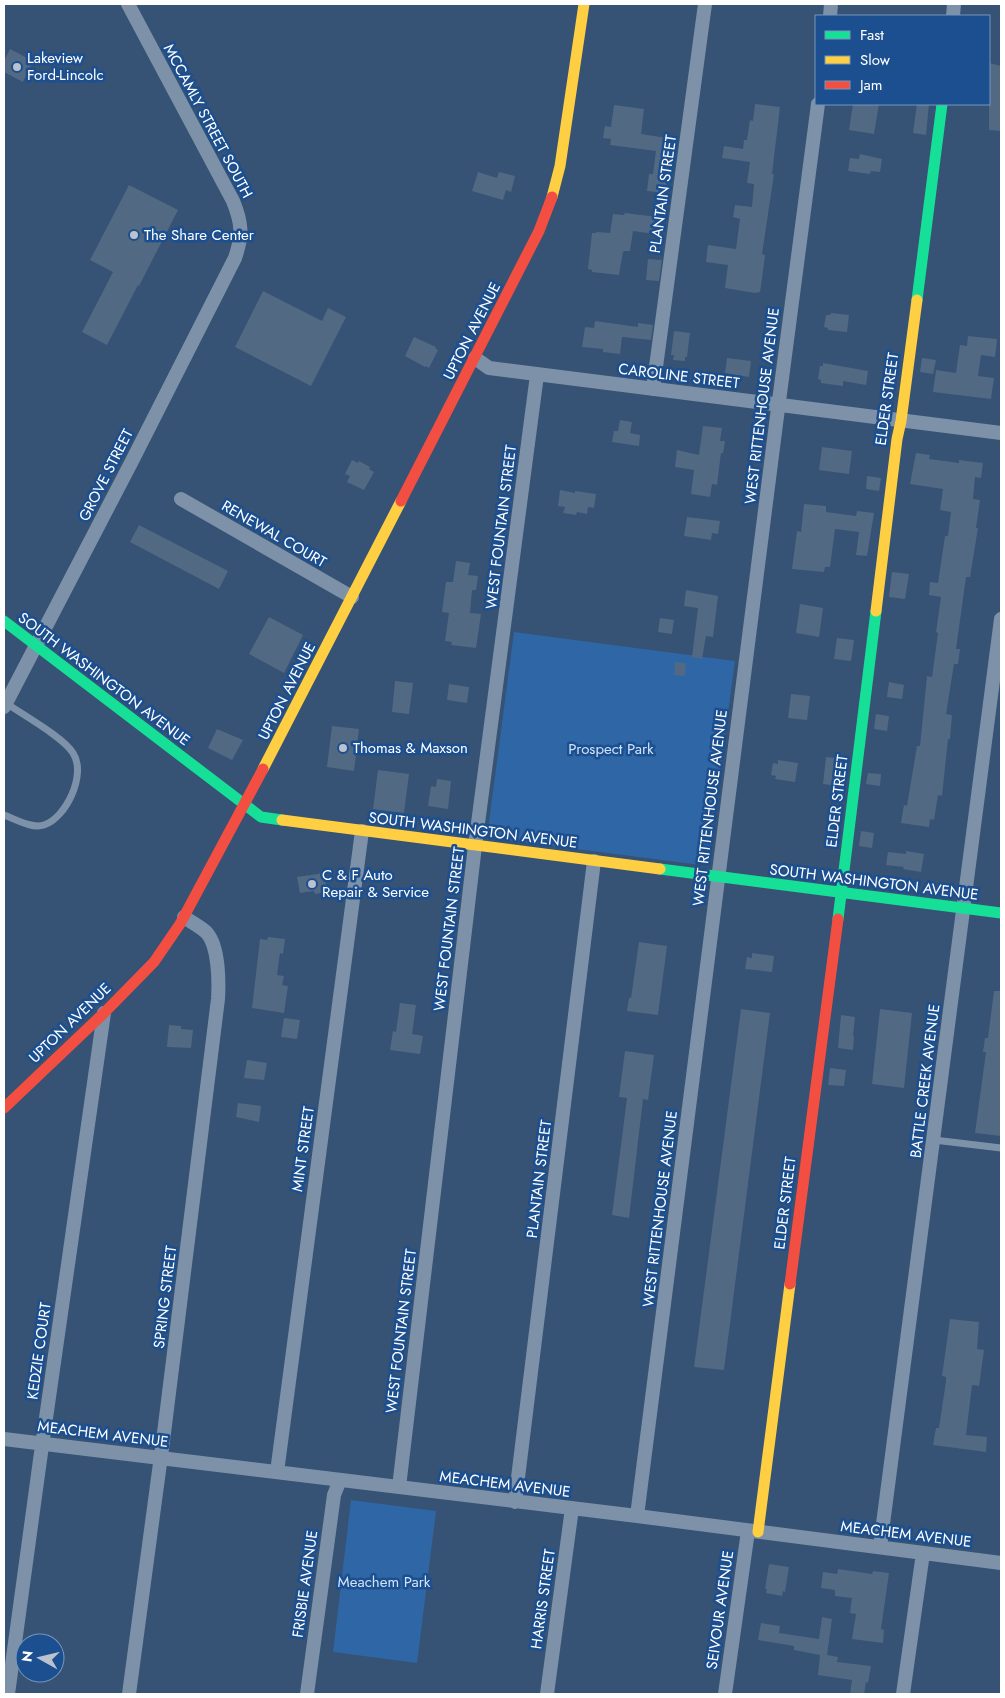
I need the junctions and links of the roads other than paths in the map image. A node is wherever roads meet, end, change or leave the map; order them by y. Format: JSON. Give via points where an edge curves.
{"nodes":[{"id":1,"x":128,"y":4,"type":"edge"},
{"id":2,"x":584,"y":4,"type":"edge"},
{"id":3,"x":705,"y":4,"type":"edge"},
{"id":4,"x":818,"y":105,"type":"edge"},
{"id":5,"x":942,"y":105,"type":"edge"},
{"id":6,"x":235,"y":258,"type":"joint"},
{"id":7,"x":475,"y":358,"type":"junction"},
{"id":8,"x":537,"y":374,"type":"junction"},
{"id":9,"x":653,"y":389,"type":"junction"},
{"id":10,"x":778,"y":405,"type":"junction"},
{"id":11,"x":901,"y":420,"type":"junction"},
{"id":12,"x":1001,"y":433,"type":"edge"},
{"id":13,"x":181,"y":499,"type":"dead end"},
{"id":14,"x":352,"y":597,"type":"junction"},
{"id":15,"x":1001,"y":619,"type":"edge"},
{"id":16,"x":4,"y":621,"type":"edge"},
{"id":17,"x":36,"y":645,"type":"junction"},
{"id":18,"x":5,"y":705,"type":"edge"},
{"id":19,"x":244,"y":804,"type":"junction"},
{"id":20,"x":4,"y":815,"type":"edge"},
{"id":21,"x":362,"y":831,"type":"junction"},
{"id":22,"x":475,"y":846,"type":"junction"},
{"id":23,"x":594,"y":861,"type":"junction"},
{"id":24,"x":718,"y":877,"type":"junction"},
{"id":25,"x":842,"y":893,"type":"junction"},
{"id":26,"x":964,"y":908,"type":"junction"},
{"id":27,"x":1001,"y":913,"type":"edge"},
{"id":28,"x":184,"y":917,"type":"junction"},
{"id":29,"x":104,"y":1013,"type":"junction"},
{"id":30,"x":4,"y":1108,"type":"edge"},
{"id":31,"x":934,"y":1140,"type":"junction"},
{"id":32,"x":1001,"y":1148,"type":"edge"},
{"id":33,"x":4,"y":1439,"type":"edge"},
{"id":34,"x":42,"y":1444,"type":"junction"},
{"id":35,"x":161,"y":1458,"type":"junction"},
{"id":36,"x":277,"y":1472,"type":"junction"},
{"id":37,"x":340,"y":1480,"type":"junction"},
{"id":38,"x":399,"y":1487,"type":"junction"},
{"id":39,"x":515,"y":1502,"type":"junction"},
{"id":40,"x":572,"y":1508,"type":"junction"},
{"id":41,"x":638,"y":1516,"type":"junction"},
{"id":42,"x":753,"y":1532,"type":"junction"},
{"id":43,"x":880,"y":1547,"type":"junction"},
{"id":44,"x":923,"y":1553,"type":"junction"},
{"id":45,"x":1001,"y":1562,"type":"edge"},
{"id":46,"x":8,"y":1694,"type":"edge"},
{"id":47,"x":129,"y":1694,"type":"edge"},
{"id":48,"x":307,"y":1694,"type":"edge"},
{"id":49,"x":547,"y":1694,"type":"edge"},
{"id":50,"x":725,"y":1694,"type":"edge"},
{"id":51,"x":903,"y":1694,"type":"edge"}],
"edges":[{"from":1,"to":6,"type":"street","name":"MCCAMLY STREET SOUTH","via":[[240,218],[240,244]]},
{"from":2,"to":7,"type":"street","name":"UPTON AVENUE","via":[[560,166],[548,208]]},
{"from":3,"to":9,"type":"street","name":"PLANTAIN STREET"},
{"from":4,"to":10,"type":"street","name":"WEST RITTENHOUSE AVENUE"},
{"from":5,"to":11,"type":"street","name":"ELDER STREET"},
{"from":6,"to":17,"type":"street","name":"GROVE STREET"},
{"from":7,"to":8,"type":"street","name":"CAROLINE STREET","via":[[489,368]]},
{"from":7,"to":14,"type":"street","name":"UPTON AVENUE"},
{"from":8,"to":9,"type":"street","name":"CAROLINE STREET"},
{"from":8,"to":22,"type":"street","name":"WEST FOUNTAIN STREET"},
{"from":9,"to":10,"type":"street","name":"CAROLINE STREET"},
{"from":10,"to":11,"type":"street","name":"CAROLINE STREET"},
{"from":10,"to":24,"type":"street","name":"WEST RITTENHOUSE AVENUE"},
{"from":11,"to":12,"type":"street","name":"CAROLINE STREET"},
{"from":11,"to":25,"type":"street","name":"ELDER STREET"},
{"from":13,"to":14,"type":"street","name":"RENEWAL COURT"},
{"from":14,"to":19,"type":"street","name":"UPTON AVENUE"},
{"from":15,"to":26,"type":"street","name":"BATTLE CREEK AVENUE"},
{"from":16,"to":17,"type":"street","name":"SOUTH WASHINGTON AVENUE"},
{"from":17,"to":18,"type":"street","name":"GROVE STREET"},
{"from":17,"to":19,"type":"street","name":"SOUTH WASHINGTON AVENUE"},
{"from":18,"to":20,"type":"lane","via":[[67,744],[75,756],[77,769],[76,784],[68,804],[57,817],[44,825],[31,825]]},
{"from":19,"to":21,"type":"street","name":"SOUTH WASHINGTON AVENUE","via":[[261,817]]},
{"from":19,"to":28,"type":"street","name":"UPTON AVENUE"},
{"from":21,"to":22,"type":"street","name":"SOUTH WASHINGTON AVENUE"},
{"from":21,"to":36,"type":"street","name":"MINT STREET"},
{"from":22,"to":23,"type":"street","name":"SOUTH WASHINGTON AVENUE"},
{"from":22,"to":38,"type":"street","name":"WEST FOUNTAIN STREET"},
{"from":23,"to":24,"type":"street","name":"SOUTH WASHINGTON AVENUE"},
{"from":23,"to":39,"type":"street","name":"PLANTAIN STREET"},
{"from":24,"to":25,"type":"street","name":"SOUTH WASHINGTON AVENUE"},
{"from":24,"to":41,"type":"street","name":"WEST RITTENHOUSE AVENUE"},
{"from":25,"to":26,"type":"street","name":"SOUTH WASHINGTON AVENUE"},
{"from":25,"to":42,"type":"street","name":"ELDER STREET"},
{"from":26,"to":27,"type":"street","name":"SOUTH WASHINGTON AVENUE"},
{"from":26,"to":31,"type":"street","name":"BATTLE CREEK AVENUE"},
{"from":28,"to":29,"type":"street","name":"UPTON AVENUE","via":[[154,962]]},
{"from":28,"to":35,"type":"street","name":"SPRING STREET","via":[[207,933],[211,940],[219,989]]},
{"from":29,"to":30,"type":"street","name":"UPTON AVENUE"},
{"from":29,"to":34,"type":"street","name":"KEDZIE COURT"},
{"from":31,"to":32,"type":"lane"},
{"from":31,"to":43,"type":"street","name":"BATTLE CREEK AVENUE"},
{"from":33,"to":34,"type":"street","name":"MEACHEM AVENUE"},
{"from":34,"to":35,"type":"street","name":"MEACHEM AVENUE"},
{"from":34,"to":46,"type":"street","name":"KEDZIE COURT"},
{"from":35,"to":36,"type":"street","name":"MEACHEM AVENUE"},
{"from":35,"to":47,"type":"street","name":"SPRING STREET"},
{"from":36,"to":37,"type":"street","name":"MEACHEM AVENUE"},
{"from":37,"to":38,"type":"street","name":"MEACHEM AVENUE"},
{"from":37,"to":48,"type":"street","name":"FRISBIE AVENUE","via":[[334,1495]]},
{"from":38,"to":39,"type":"street","name":"MEACHEM AVENUE"},
{"from":39,"to":40,"type":"street","name":"MEACHEM AVENUE"},
{"from":40,"to":41,"type":"street","name":"MEACHEM AVENUE"},
{"from":40,"to":49,"type":"street","name":"HARRIS STREET"},
{"from":41,"to":42,"type":"street","name":"MEACHEM AVENUE"},
{"from":42,"to":43,"type":"street","name":"MEACHEM AVENUE"},
{"from":42,"to":50,"type":"street","name":"SEIVOUR AVENUE"},
{"from":43,"to":44,"type":"street","name":"MEACHEM AVENUE"},
{"from":44,"to":45,"type":"street","name":"MEACHEM AVENUE"},
{"from":44,"to":51,"type":"street"}]}
